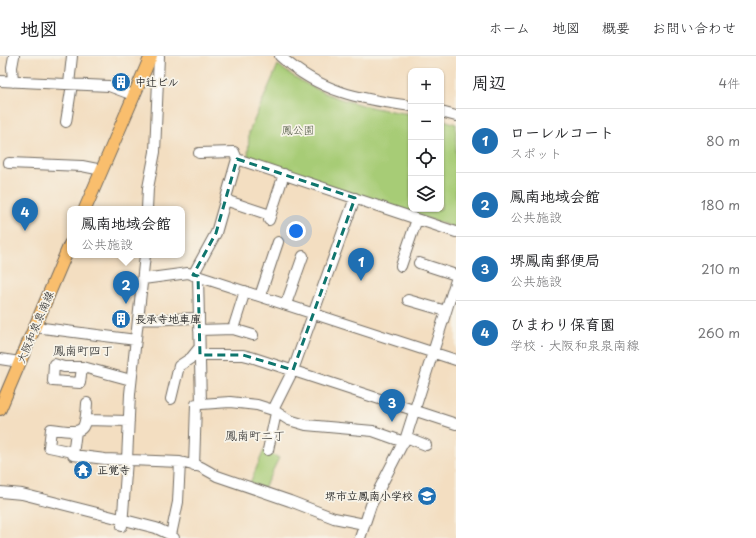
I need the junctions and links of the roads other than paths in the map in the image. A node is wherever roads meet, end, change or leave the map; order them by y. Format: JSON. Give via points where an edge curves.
{"nodes":[{"id":1,"x":14,"y":56,"type":"edge"},
{"id":2,"x":72,"y":56,"type":"edge"},
{"id":3,"x":151,"y":56,"type":"edge"},
{"id":4,"x":159,"y":56,"type":"edge"},
{"id":5,"x":280,"y":56,"type":"edge"},
{"id":6,"x":0,"y":81,"type":"edge"},
{"id":7,"x":13,"y":82,"type":"junction"},
{"id":8,"x":70,"y":84,"type":"junction"},
{"id":9,"x":133,"y":95,"type":"junction"},
{"id":10,"x":408,"y":106,"type":"edge"},
{"id":11,"x":444,"y":113,"type":"edge"},
{"id":12,"x":456,"y":116,"type":"edge"},
{"id":13,"x":66,"y":122,"type":"dead end"},
{"id":14,"x":199,"y":153,"type":"dead end"},
{"id":15,"x":237,"y":159,"type":"junction"},
{"id":16,"x":9,"y":163,"type":"dead end"},
{"id":17,"x":102,"y":170,"type":"junction"},
{"id":18,"x":284,"y":174,"type":"junction"},
{"id":19,"x":354,"y":198,"type":"junction"},
{"id":20,"x":225,"y":200,"type":"junction"},
{"id":21,"x":86,"y":206,"type":"edge"},
{"id":22,"x":147,"y":206,"type":"edge"},
{"id":23,"x":417,"y":219,"type":"junction"},
{"id":24,"x":456,"y":232,"type":"edge"},
{"id":25,"x":278,"y":242,"type":"dead end"},
{"id":26,"x":67,"y":251,"type":"edge"},
{"id":27,"x":303,"y":256,"type":"dead end"},
{"id":28,"x":145,"y":258,"type":"edge"},
{"id":29,"x":419,"y":263,"type":"dead end"},
{"id":30,"x":401,"y":266,"type":"dead end"},
{"id":31,"x":456,"y":275,"type":"edge"},
{"id":32,"x":196,"y":276,"type":"junction"},
{"id":33,"x":143,"y":279,"type":"junction"},
{"id":34,"x":456,"y":280,"type":"edge"},
{"id":35,"x":245,"y":291,"type":"junction"},
{"id":36,"x":260,"y":296,"type":"junction"},
{"id":37,"x":408,"y":300,"type":"dead end"},
{"id":38,"x":286,"y":304,"type":"junction"},
{"id":39,"x":446,"y":311,"type":"junction"},
{"id":40,"x":314,"y":314,"type":"junction"},
{"id":41,"x":200,"y":318,"type":"junction"},
{"id":42,"x":138,"y":319,"type":"junction"},
{"id":43,"x":35,"y":327,"type":"junction"},
{"id":44,"x":234,"y":328,"type":"junction"},
{"id":45,"x":199,"y":330,"type":"junction"},
{"id":46,"x":253,"y":334,"type":"dead end"},
{"id":47,"x":136,"y":340,"type":"junction"},
{"id":48,"x":200,"y":351,"type":"junction"},
{"id":49,"x":432,"y":352,"type":"junction"},
{"id":50,"x":0,"y":359,"type":"edge"},
{"id":51,"x":456,"y":360,"type":"edge"},
{"id":52,"x":20,"y":362,"type":"junction"},
{"id":53,"x":82,"y":367,"type":"dead end"},
{"id":54,"x":292,"y":370,"type":"junction"},
{"id":55,"x":131,"y":380,"type":"junction"},
{"id":56,"x":171,"y":399,"type":"dead end"},
{"id":57,"x":87,"y":403,"type":"dead end"},
{"id":58,"x":196,"y":404,"type":"dead end"},
{"id":59,"x":0,"y":409,"type":"edge"},
{"id":60,"x":416,"y":410,"type":"junction"},
{"id":61,"x":275,"y":411,"type":"junction"},
{"id":62,"x":86,"y":420,"type":"junction"},
{"id":63,"x":129,"y":421,"type":"junction"},
{"id":64,"x":456,"y":424,"type":"edge"},
{"id":65,"x":76,"y":431,"type":"junction"},
{"id":66,"x":405,"y":439,"type":"junction"},
{"id":67,"x":426,"y":445,"type":"dead end"},
{"id":68,"x":268,"y":450,"type":"dead end"},
{"id":69,"x":73,"y":452,"type":"junction"},
{"id":70,"x":127,"y":460,"type":"junction"},
{"id":71,"x":180,"y":462,"type":"junction"},
{"id":72,"x":194,"y":466,"type":"junction"},
{"id":73,"x":0,"y":492,"type":"edge"},
{"id":74,"x":122,"y":523,"type":"junction"},
{"id":75,"x":364,"y":524,"type":"junction"},
{"id":76,"x":173,"y":536,"type":"edge"},
{"id":77,"x":360,"y":538,"type":"edge"}],
"edges":[{"from":1,"to":7,"type":"street"},
{"from":2,"to":8,"type":"street"},
{"from":3,"to":9,"type":"main road"},
{"from":4,"to":22,"type":"street","via":[[155,152]]},
{"from":5,"to":10,"type":"street","via":[[313,81],[340,93],[372,101]]},
{"from":6,"to":7,"type":"street"},
{"from":7,"to":8,"type":"street"},
{"from":8,"to":9,"type":"street","via":[[109,86]]},
{"from":8,"to":13,"type":"street"},
{"from":9,"to":17,"type":"main road"},
{"from":11,"to":12,"type":"street"},
{"from":14,"to":15,"type":"street","via":[[234,152]]},
{"from":15,"to":18,"type":"street"},
{"from":15,"to":20,"type":"street"},
{"from":16,"to":17,"type":"street"},
{"from":17,"to":21,"type":"main road"},
{"from":18,"to":19,"type":"street"},
{"from":18,"to":20,"type":"street","via":[[269,217]]},
{"from":19,"to":23,"type":"street"},
{"from":19,"to":40,"type":"street"},
{"from":20,"to":32,"type":"street","via":[[212,243]]},
{"from":23,"to":24,"type":"street"},
{"from":23,"to":30,"type":"street"},
{"from":25,"to":36,"type":"street"},
{"from":26,"to":43,"type":"main road","name":"大阪和泉泉南線"},
{"from":27,"to":38,"type":"street"},
{"from":28,"to":33,"type":"street"},
{"from":29,"to":31,"type":"street"},
{"from":32,"to":33,"type":"street","via":[[188,274]]},
{"from":32,"to":35,"type":"street"},
{"from":32,"to":41,"type":"street"},
{"from":33,"to":42,"type":"street"},
{"from":34,"to":39,"type":"street"},
{"from":35,"to":36,"type":"street"},
{"from":35,"to":44,"type":"street"},
{"from":36,"to":38,"type":"street"},
{"from":37,"to":39,"type":"street"},
{"from":38,"to":40,"type":"street"},
{"from":39,"to":49,"type":"street"},
{"from":40,"to":49,"type":"street"},
{"from":40,"to":54,"type":"street"},
{"from":41,"to":42,"type":"street","via":[[155,321]]},
{"from":41,"to":45,"type":"street"},
{"from":42,"to":47,"type":"street"},
{"from":43,"to":47,"type":"street"},
{"from":43,"to":52,"type":"main road","name":"大阪和泉泉南線"},
{"from":44,"to":45,"type":"street"},
{"from":44,"to":46,"type":"street"},
{"from":45,"to":48,"type":"street"},
{"from":47,"to":55,"type":"street"},
{"from":48,"to":54,"type":"street","via":[[243,355]]},
{"from":48,"to":56,"type":"street","via":[[179,366]]},
{"from":48,"to":61,"type":"street","via":[[201,404],[230,402],[256,405]]},
{"from":49,"to":51,"type":"street"},
{"from":49,"to":60,"type":"street"},
{"from":50,"to":52,"type":"street"},
{"from":52,"to":59,"type":"main road","name":"大阪和泉泉南線"},
{"from":53,"to":55,"type":"street"},
{"from":54,"to":60,"type":"street"},
{"from":54,"to":61,"type":"street"},
{"from":55,"to":63,"type":"street"},
{"from":57,"to":62,"type":"street"},
{"from":58,"to":72,"type":"street"},
{"from":60,"to":64,"type":"street"},
{"from":60,"to":66,"type":"street"},
{"from":61,"to":66,"type":"street","via":[[289,420],[306,425],[373,431]]},
{"from":61,"to":68,"type":"street"},
{"from":62,"to":63,"type":"street"},
{"from":62,"to":65,"type":"street","via":[[84,428]]},
{"from":63,"to":70,"type":"street"},
{"from":65,"to":69,"type":"street"},
{"from":65,"to":69,"type":"street","via":[[51,429],[50,436],[49,447]]},
{"from":66,"to":67,"type":"street"},
{"from":66,"to":75,"type":"street"},
{"from":69,"to":70,"type":"street","via":[[73,455]]},
{"from":70,"to":71,"type":"street"},
{"from":70,"to":74,"type":"street"},
{"from":71,"to":72,"type":"street"},
{"from":71,"to":76,"type":"street"},
{"from":72,"to":75,"type":"street","via":[[334,518]]},
{"from":73,"to":74,"type":"street","via":[[22,494]]},
{"from":74,"to":76,"type":"street","via":[[156,528]]},
{"from":75,"to":77,"type":"street"}]}
